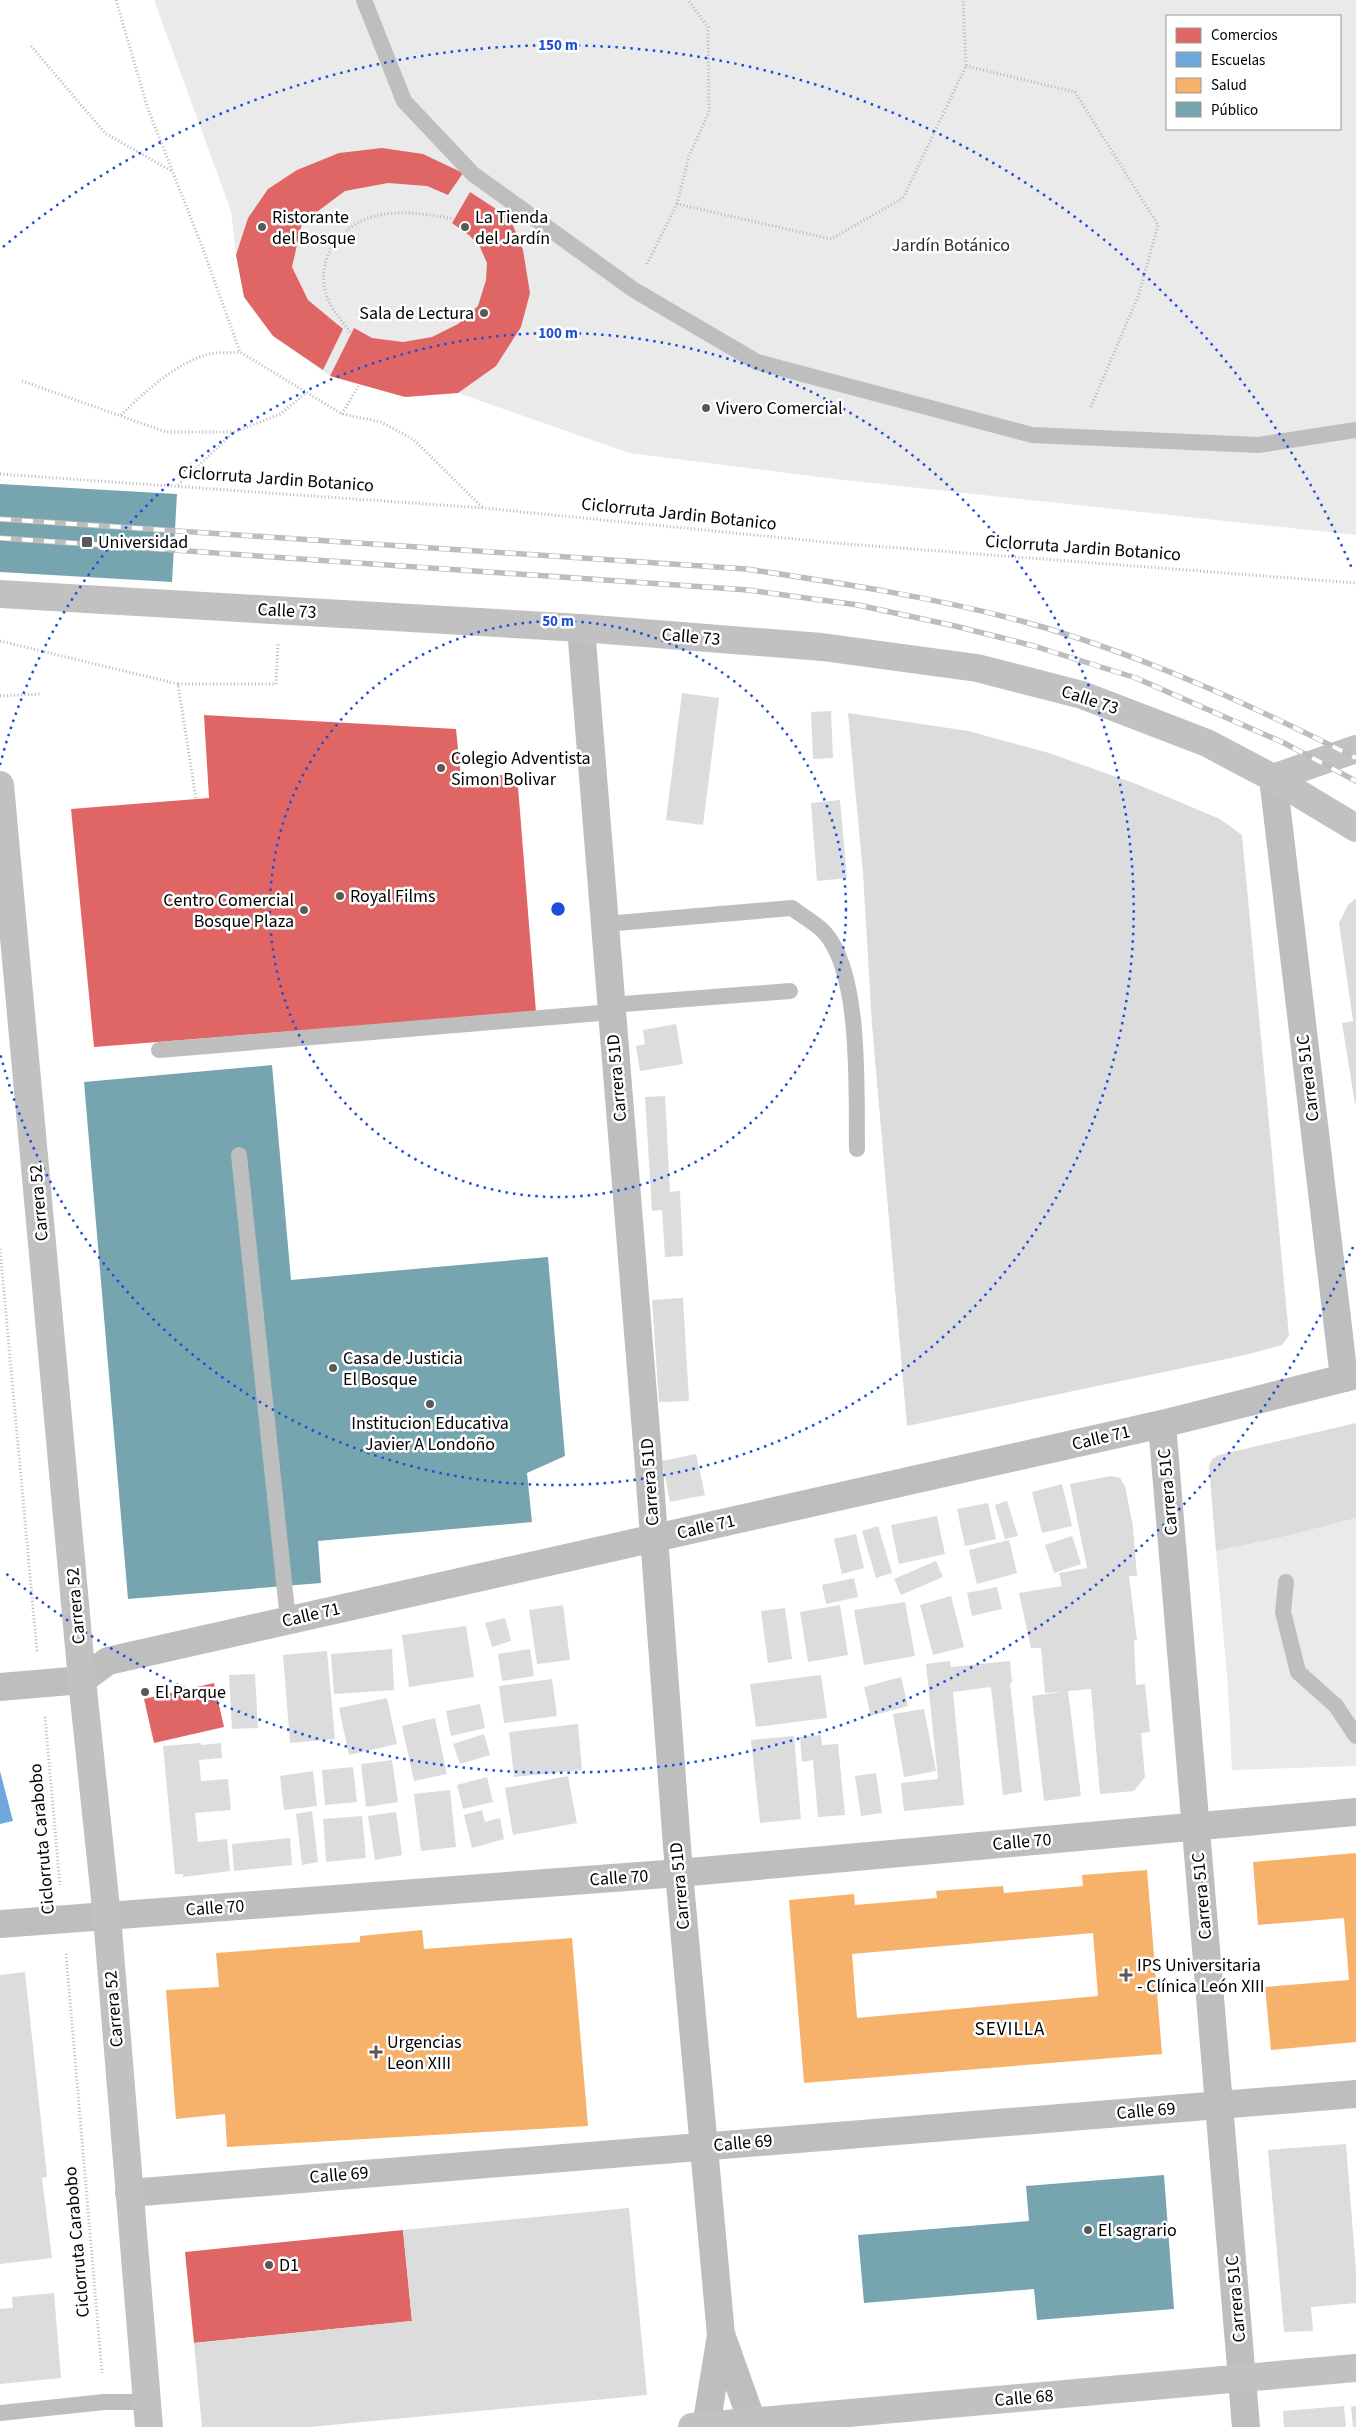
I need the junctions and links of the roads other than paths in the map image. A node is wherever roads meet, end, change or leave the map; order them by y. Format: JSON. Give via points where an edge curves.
{"nodes":[{"id":1,"x":364,"y":0,"type":"edge"},
{"id":2,"x":1356,"y":430,"type":"edge"},
{"id":3,"x":0,"y":594,"type":"edge"},
{"id":4,"x":580,"y":628,"type":"junction"},
{"id":5,"x":1356,"y":749,"type":"edge"},
{"id":6,"x":1273,"y":778,"type":"junction"},
{"id":7,"x":0,"y":785,"type":"edge"},
{"id":8,"x":1356,"y":828,"type":"edge"},
{"id":9,"x":604,"y":924,"type":"junction"},
{"id":10,"x":790,"y":991,"type":"dead end"},
{"id":11,"x":611,"y":1009,"type":"junction"},
{"id":12,"x":159,"y":1050,"type":"dead end"},
{"id":13,"x":857,"y":1150,"type":"dead end"},
{"id":14,"x":239,"y":1156,"type":"dead end"},
{"id":15,"x":1350,"y":1376,"type":"edge"},
{"id":16,"x":1162,"y":1424,"type":"junction"},
{"id":17,"x":654,"y":1539,"type":"junction"},
{"id":18,"x":1286,"y":1582,"type":"dead end"},
{"id":19,"x":288,"y":1620,"type":"junction"},
{"id":20,"x":82,"y":1680,"type":"junction"},
{"id":21,"x":0,"y":1687,"type":"edge"},
{"id":22,"x":1356,"y":1736,"type":"edge"},
{"id":23,"x":1356,"y":1812,"type":"edge"},
{"id":24,"x":1196,"y":1826,"type":"junction"},
{"id":25,"x":679,"y":1873,"type":"junction"},
{"id":26,"x":107,"y":1917,"type":"junction"},
{"id":27,"x":0,"y":1924,"type":"edge"},
{"id":28,"x":1356,"y":2094,"type":"edge"},
{"id":29,"x":1219,"y":2105,"type":"junction"},
{"id":30,"x":704,"y":2146,"type":"junction"},
{"id":31,"x":129,"y":2193,"type":"junction"},
{"id":32,"x":721,"y":2335,"type":"junction"},
{"id":33,"x":1356,"y":2368,"type":"edge"},
{"id":34,"x":1242,"y":2378,"type":"junction"},
{"id":35,"x":0,"y":2413,"type":"edge"},
{"id":36,"x":147,"y":2414,"type":"edge"},
{"id":37,"x":753,"y":2424,"type":"edge"},
{"id":38,"x":701,"y":2427,"type":"edge"},
{"id":39,"x":1246,"y":2427,"type":"edge"}],
"edges":[{"from":1,"to":2,"type":"lane","via":[[404,101],[473,174],[634,290],[757,362],[1032,435],[1258,445]]},
{"from":3,"to":4,"type":"street","name":"Calle 73"},
{"from":4,"to":6,"type":"street","name":"Calle 73","via":[[822,647],[977,668],[1082,695],[1207,743]]},
{"from":4,"to":9,"type":"street","name":"Carrera 51D"},
{"from":5,"to":6,"type":"street"},
{"from":6,"to":8,"type":"street","name":"Calle 73"},
{"from":6,"to":15,"type":"street","name":"Carrera 51C"},
{"from":7,"to":20,"type":"street","name":"Carrera 52"},
{"from":9,"to":11,"type":"street","name":"Carrera 51D"},
{"from":9,"to":13,"type":"lane","via":[[792,908],[824,932],[844,966],[850,1002],[855,1051]]},
{"from":10,"to":11,"type":"lane"},
{"from":11,"to":12,"type":"lane"},
{"from":11,"to":17,"type":"street","name":"Carrera 51D"},
{"from":14,"to":19,"type":"lane"},
{"from":15,"to":16,"type":"street","name":"Calle 71"},
{"from":16,"to":17,"type":"street","name":"Calle 71"},
{"from":16,"to":24,"type":"street","name":"Carrera 51C"},
{"from":17,"to":19,"type":"street","name":"Calle 71"},
{"from":17,"to":25,"type":"street","name":"Carrera 51D"},
{"from":18,"to":22,"type":"lane","via":[[1283,1612],[1298,1672],[1336,1706]]},
{"from":19,"to":20,"type":"street","name":"Calle 71","via":[[108,1661]]},
{"from":20,"to":21,"type":"street"},
{"from":20,"to":26,"type":"street","name":"Carrera 52"},
{"from":23,"to":24,"type":"street","name":"Calle 70"},
{"from":24,"to":25,"type":"street","name":"Calle 70"},
{"from":24,"to":29,"type":"street","name":"Carrera 51C"},
{"from":25,"to":26,"type":"street","name":"Calle 70"},
{"from":25,"to":30,"type":"street","name":"Carrera 51D"},
{"from":26,"to":27,"type":"street","name":"Calle 70"},
{"from":26,"to":31,"type":"street","name":"Carrera 52"},
{"from":28,"to":29,"type":"street","name":"Calle 69"},
{"from":29,"to":30,"type":"street","name":"Calle 69"},
{"from":29,"to":34,"type":"street","name":"Carrera 51C"},
{"from":30,"to":31,"type":"street","name":"Calle 69"},
{"from":30,"to":32,"type":"street","name":"Carrera 51D"},
{"from":31,"to":36,"type":"street","name":"Carrera 52"},
{"from":32,"to":37,"type":"street","name":"Carrera 51D"},
{"from":32,"to":38,"type":"street","name":"Carrera 51D"},
{"from":33,"to":34,"type":"street","name":"Calle 68"},
{"from":34,"to":37,"type":"street","name":"Calle 68"},
{"from":34,"to":39,"type":"street","name":"Carrera 51C"},
{"from":35,"to":36,"type":"lane","via":[[104,2402]]},
{"from":37,"to":38,"type":"street","name":"Calle 68"}]}
